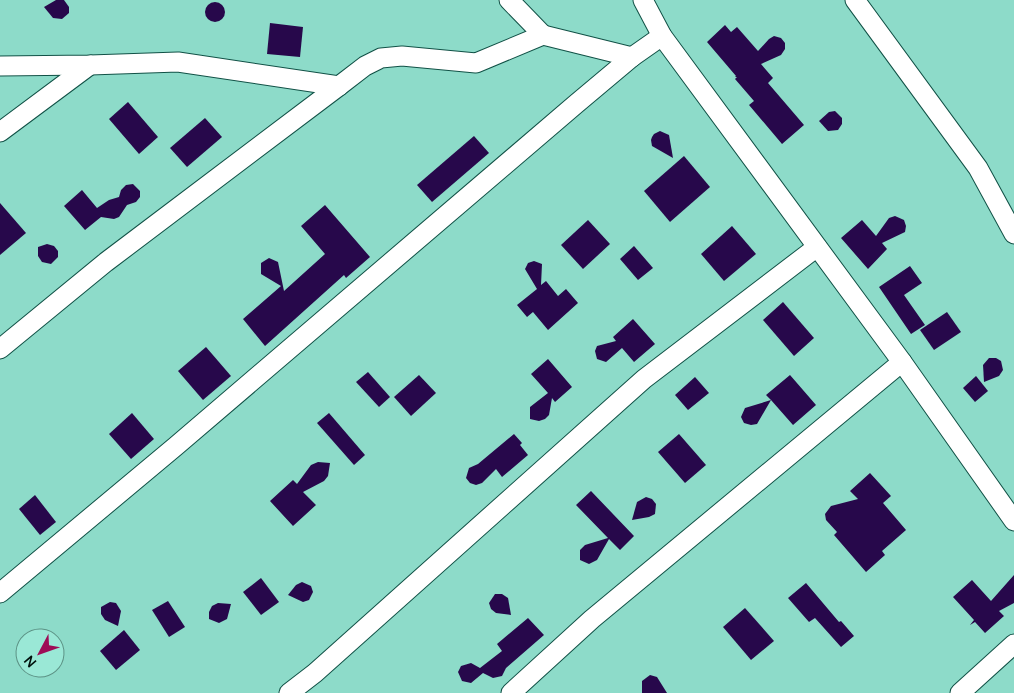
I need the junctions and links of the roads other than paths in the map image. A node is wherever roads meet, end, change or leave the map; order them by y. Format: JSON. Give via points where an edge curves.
{"nodes":[{"id":1,"x":509,"y":0,"type":"edge"},
{"id":2,"x":643,"y":0,"type":"edge"},
{"id":3,"x":855,"y":0,"type":"edge"},
{"id":4,"x":543,"y":35,"type":"junction"},
{"id":5,"x":662,"y":36,"type":"junction"},
{"id":6,"x":632,"y":56,"type":"junction"},
{"id":7,"x":0,"y":66,"type":"edge"},
{"id":8,"x":90,"y":66,"type":"junction"},
{"id":9,"x":339,"y":86,"type":"junction"},
{"id":10,"x":0,"y":132,"type":"edge"},
{"id":11,"x":1014,"y":233,"type":"edge"},
{"id":12,"x":817,"y":247,"type":"junction"},
{"id":13,"x":0,"y":349,"type":"edge"},
{"id":14,"x":902,"y":362,"type":"junction"},
{"id":15,"x":1014,"y":521,"type":"edge"},
{"id":16,"x":0,"y":593,"type":"edge"},
{"id":17,"x":1014,"y":644,"type":"edge"},
{"id":18,"x":289,"y":693,"type":"edge"},
{"id":19,"x":511,"y":693,"type":"edge"},
{"id":20,"x":960,"y":693,"type":"edge"}],
"edges":[{"from":1,"to":4,"type":"street"},
{"from":2,"to":5,"type":"street"},
{"from":3,"to":11,"type":"street","via":[[978,168]]},
{"from":4,"to":6,"type":"street"},
{"from":4,"to":9,"type":"street","via":[[476,63],[402,56],[381,58],[364,66]]},
{"from":5,"to":6,"type":"street"},
{"from":5,"to":12,"type":"street"},
{"from":6,"to":16,"type":"street","via":[[184,440]]},
{"from":7,"to":8,"type":"street"},
{"from":8,"to":9,"type":"street","via":[[178,62]]},
{"from":8,"to":10,"type":"street"},
{"from":9,"to":13,"type":"street","via":[[106,262]]},
{"from":12,"to":14,"type":"street"},
{"from":12,"to":18,"type":"street","via":[[644,380]]},
{"from":14,"to":15,"type":"street"},
{"from":14,"to":19,"type":"street","via":[[592,618]]},
{"from":17,"to":20,"type":"street"}]}
